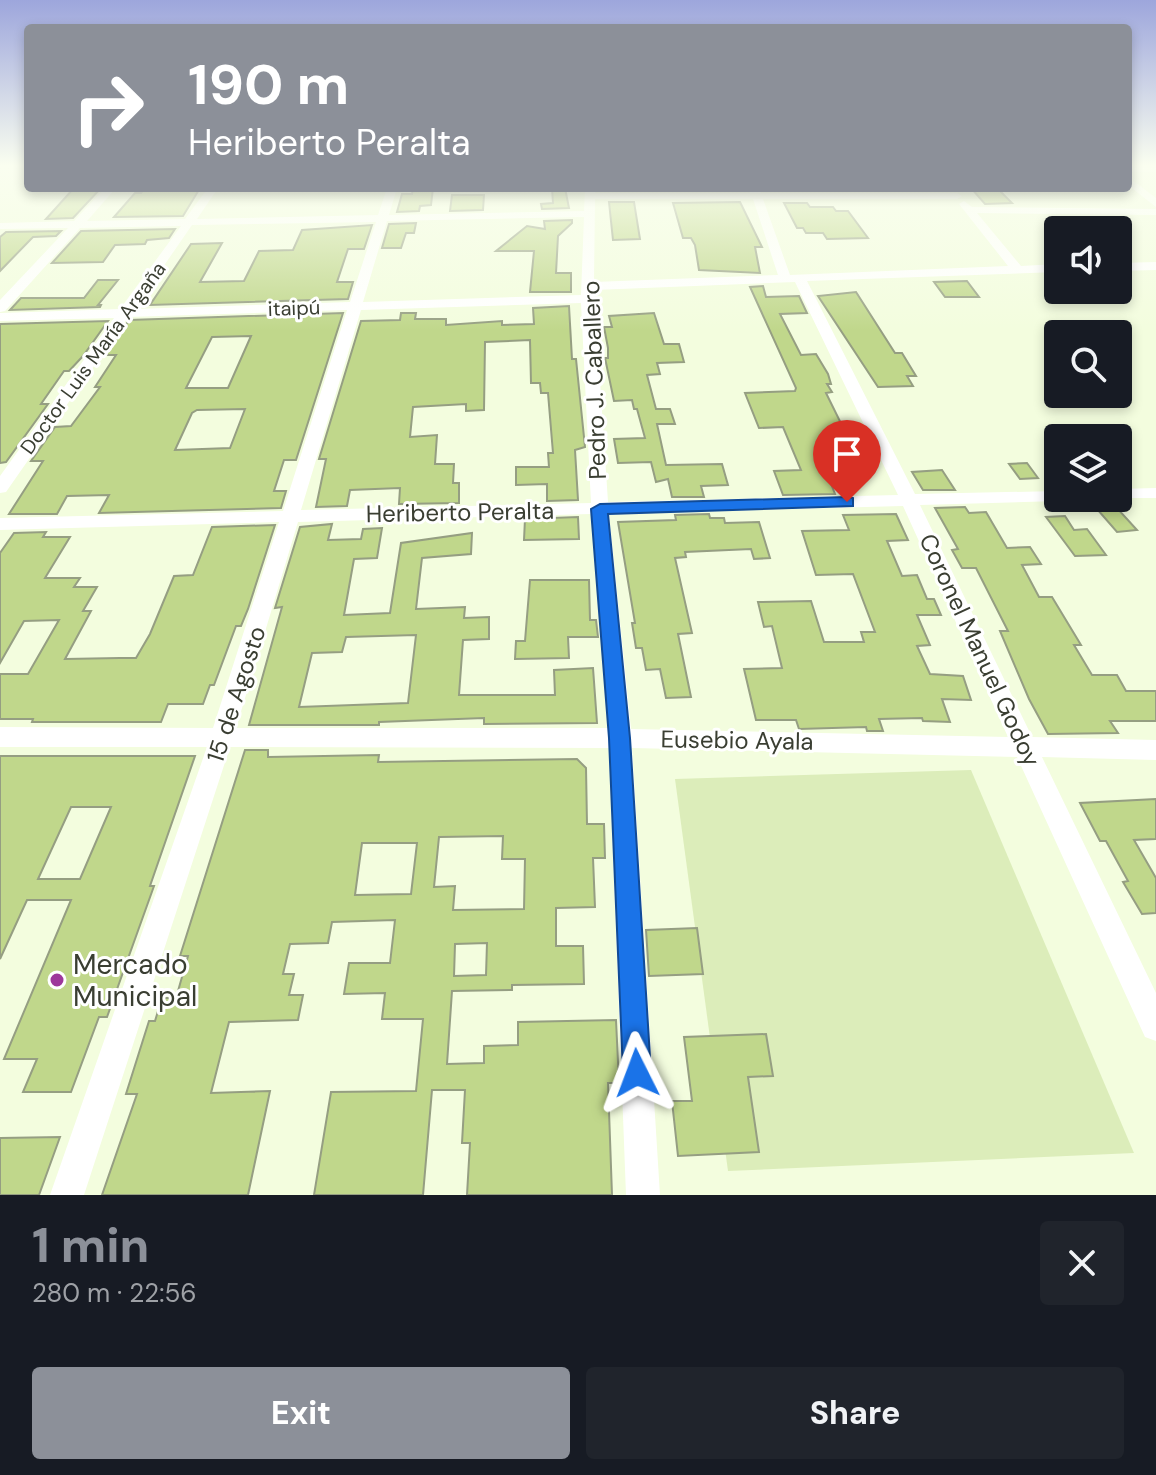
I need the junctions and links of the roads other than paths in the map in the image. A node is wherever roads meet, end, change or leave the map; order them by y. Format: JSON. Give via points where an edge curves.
{"nodes":[{"id":1,"x":81,"y":220,"type":"edge"},
{"id":2,"x":237,"y":220,"type":"edge"},
{"id":3,"x":380,"y":220,"type":"edge"},
{"id":4,"x":588,"y":220,"type":"edge"},
{"id":5,"x":767,"y":220,"type":"edge"},
{"id":6,"x":978,"y":220,"type":"edge"},
{"id":7,"x":190,"y":221,"type":"junction"},
{"id":8,"x":77,"y":224,"type":"junction"},
{"id":9,"x":0,"y":226,"type":"edge"},
{"id":10,"x":1156,"y":266,"type":"edge"},
{"id":11,"x":1132,"y":267,"type":"edge"},
{"id":12,"x":1044,"y":268,"type":"edge"},
{"id":13,"x":1017,"y":269,"type":"junction"},
{"id":14,"x":792,"y":278,"type":"junction"},
{"id":15,"x":588,"y":292,"type":"junction"},
{"id":16,"x":356,"y":306,"type":"junction"},
{"id":17,"x":0,"y":308,"type":"edge"},
{"id":18,"x":126,"y":314,"type":"junction"},
{"id":19,"x":0,"y":317,"type":"edge"},
{"id":20,"x":0,"y":488,"type":"edge"},
{"id":21,"x":1156,"y":493,"type":"edge"},
{"id":22,"x":1132,"y":494,"type":"edge"},
{"id":23,"x":1044,"y":496,"type":"edge"},
{"id":24,"x":909,"y":500,"type":"junction"},
{"id":25,"x":600,"y":509,"type":"junction"},
{"id":26,"x":293,"y":516,"type":"junction"},
{"id":27,"x":0,"y":524,"type":"edge"},
{"id":28,"x":0,"y":737,"type":"edge"},
{"id":29,"x":222,"y":737,"type":"junction"},
{"id":30,"x":620,"y":738,"type":"junction"},
{"id":31,"x":1026,"y":745,"type":"junction"},
{"id":32,"x":1156,"y":750,"type":"edge"},
{"id":33,"x":1156,"y":1026,"type":"edge"},
{"id":34,"x":67,"y":1195,"type":"edge"},
{"id":35,"x":643,"y":1195,"type":"edge"}],
"edges":[{"from":1,"to":8,"type":"street"},
{"from":2,"to":7,"type":"street"},
{"from":3,"to":16,"type":"street","name":"15 de Agosto"},
{"from":4,"to":15,"type":"street","name":"Pedro J. Caballero"},
{"from":5,"to":14,"type":"street","name":"Coronel Manuel Godoy"},
{"from":6,"to":13,"type":"street"},
{"from":7,"to":8,"type":"street"},
{"from":7,"to":18,"type":"street","name":"Doctor Luis María Argaña"},
{"from":8,"to":9,"type":"street"},
{"from":8,"to":17,"type":"street"},
{"from":10,"to":11,"type":"street"},
{"from":12,"to":13,"type":"street","name":"itaipú"},
{"from":13,"to":14,"type":"street","name":"itaipú"},
{"from":14,"to":15,"type":"street","name":"itaipú"},
{"from":14,"to":24,"type":"street","name":"Coronel Manuel Godoy"},
{"from":15,"to":16,"type":"street","name":"itaipú"},
{"from":15,"to":25,"type":"street","name":"Pedro J. Caballero"},
{"from":16,"to":18,"type":"street","name":"itaipú"},
{"from":16,"to":26,"type":"street","name":"15 de Agosto"},
{"from":18,"to":19,"type":"street","name":"itaipú"},
{"from":18,"to":20,"type":"street","name":"Doctor Luis María Argaña"},
{"from":21,"to":22,"type":"street"},
{"from":23,"to":24,"type":"street","name":"Heriberto Peralta"},
{"from":24,"to":25,"type":"street","name":"Heriberto Peralta"},
{"from":24,"to":31,"type":"street","name":"Coronel Manuel Godoy"},
{"from":25,"to":26,"type":"street","name":"Heriberto Peralta"},
{"from":25,"to":30,"type":"street","name":"Pedro J. Caballero"},
{"from":26,"to":27,"type":"street","name":"Heriberto Peralta"},
{"from":26,"to":29,"type":"street","name":"15 de Agosto"},
{"from":28,"to":29,"type":"street","name":"Eusebio Ayala"},
{"from":29,"to":30,"type":"street","name":"Eusebio Ayala"},
{"from":29,"to":34,"type":"street","name":"15 de Agosto"},
{"from":30,"to":31,"type":"street","name":"Eusebio Ayala"},
{"from":30,"to":35,"type":"street","name":"Pedro J. Caballero"},
{"from":31,"to":32,"type":"street","name":"Eusebio Ayala"},
{"from":31,"to":33,"type":"street","name":"Coronel Manuel Godoy"}]}
